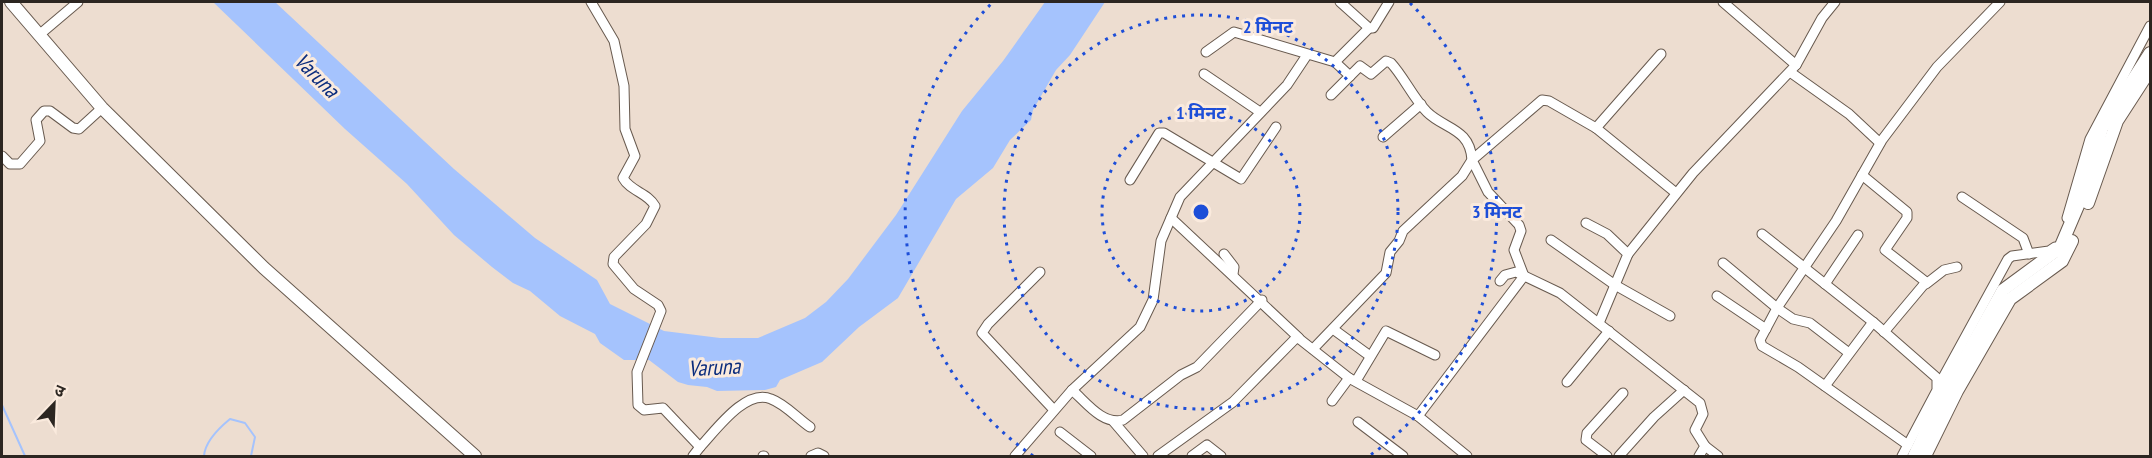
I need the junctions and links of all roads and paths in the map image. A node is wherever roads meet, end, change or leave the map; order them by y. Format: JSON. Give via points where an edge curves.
{"nodes":[{"id":1,"x":11,"y":2,"type":"edge"},
{"id":2,"x":78,"y":2,"type":"edge"},
{"id":3,"x":591,"y":2,"type":"edge"},
{"id":4,"x":1340,"y":2,"type":"edge"},
{"id":5,"x":1389,"y":2,"type":"edge"},
{"id":6,"x":1723,"y":2,"type":"edge"},
{"id":7,"x":1835,"y":2,"type":"edge"},
{"id":8,"x":2000,"y":2,"type":"edge"},
{"id":9,"x":2151,"y":26,"type":"edge"},
{"id":10,"x":1369,"y":28,"type":"junction"},
{"id":11,"x":39,"y":35,"type":"junction"},
{"id":12,"x":1206,"y":52,"type":"dead end"},
{"id":13,"x":2151,"y":53,"type":"edge"},
{"id":14,"x":1661,"y":54,"type":"dead end"},
{"id":15,"x":1307,"y":55,"type":"junction"},
{"id":16,"x":1335,"y":62,"type":"junction"},
{"id":17,"x":1793,"y":69,"type":"junction"},
{"id":18,"x":2151,"y":70,"type":"edge"},
{"id":19,"x":1204,"y":74,"type":"dead end"},
{"id":20,"x":1350,"y":76,"type":"junction"},
{"id":21,"x":1331,"y":95,"type":"dead end"},
{"id":22,"x":1421,"y":104,"type":"junction"},
{"id":23,"x":102,"y":108,"type":"junction"},
{"id":24,"x":1260,"y":112,"type":"junction"},
{"id":25,"x":1276,"y":127,"type":"dead end"},
{"id":26,"x":1596,"y":128,"type":"junction"},
{"id":27,"x":1383,"y":137,"type":"dead end"},
{"id":28,"x":1880,"y":143,"type":"junction"},
{"id":29,"x":3,"y":159,"type":"edge"},
{"id":30,"x":1472,"y":160,"type":"junction"},
{"id":31,"x":1213,"y":162,"type":"junction"},
{"id":32,"x":1862,"y":175,"type":"junction"},
{"id":33,"x":1130,"y":180,"type":"dead end"},
{"id":34,"x":1677,"y":193,"type":"junction"},
{"id":35,"x":1962,"y":197,"type":"dead end"},
{"id":36,"x":1170,"y":218,"type":"junction"},
{"id":37,"x":1586,"y":224,"type":"dead end"},
{"id":38,"x":1762,"y":234,"type":"dead end"},
{"id":39,"x":1858,"y":235,"type":"dead end"},
{"id":40,"x":1551,"y":240,"type":"dead end"},
{"id":41,"x":1224,"y":254,"type":"dead end"},
{"id":42,"x":1628,"y":254,"type":"junction"},
{"id":43,"x":2030,"y":254,"type":"junction"},
{"id":44,"x":2058,"y":258,"type":"junction"},
{"id":45,"x":1723,"y":263,"type":"dead end"},
{"id":46,"x":1957,"y":267,"type":"dead end"},
{"id":47,"x":1804,"y":268,"type":"junction"},
{"id":48,"x":1040,"y":272,"type":"dead end"},
{"id":49,"x":1233,"y":274,"type":"junction"},
{"id":50,"x":1524,"y":276,"type":"junction"},
{"id":51,"x":2025,"y":280,"type":"junction"},
{"id":52,"x":1500,"y":281,"type":"dead end"},
{"id":53,"x":1825,"y":284,"type":"junction"},
{"id":54,"x":1926,"y":284,"type":"junction"},
{"id":55,"x":1615,"y":285,"type":"junction"},
{"id":56,"x":1717,"y":296,"type":"dead end"},
{"id":57,"x":1262,"y":300,"type":"junction"},
{"id":58,"x":1777,"y":308,"type":"junction"},
{"id":59,"x":1670,"y":316,"type":"dead end"},
{"id":60,"x":1873,"y":322,"type":"junction"},
{"id":61,"x":1599,"y":323,"type":"junction"},
{"id":62,"x":1333,"y":329,"type":"junction"},
{"id":63,"x":1766,"y":329,"type":"junction"},
{"id":64,"x":1609,"y":331,"type":"junction"},
{"id":65,"x":1884,"y":332,"type":"junction"},
{"id":66,"x":1299,"y":338,"type":"junction"},
{"id":67,"x":1312,"y":349,"type":"junction"},
{"id":68,"x":1849,"y":353,"type":"junction"},
{"id":69,"x":1435,"y":355,"type":"dead end"},
{"id":70,"x":1370,"y":356,"type":"junction"},
{"id":71,"x":1352,"y":379,"type":"junction"},
{"id":72,"x":1568,"y":382,"type":"dead end"},
{"id":73,"x":1825,"y":386,"type":"junction"},
{"id":74,"x":1939,"y":386,"type":"junction"},
{"id":75,"x":1072,"y":390,"type":"junction"},
{"id":76,"x":1684,"y":390,"type":"junction"},
{"id":77,"x":1623,"y":393,"type":"dead end"},
{"id":78,"x":1332,"y":400,"type":"dead end"},
{"id":79,"x":1053,"y":410,"type":"junction"},
{"id":80,"x":1418,"y":416,"type":"junction"},
{"id":81,"x":1113,"y":421,"type":"junction"},
{"id":82,"x":1358,"y":422,"type":"dead end"},
{"id":83,"x":810,"y":427,"type":"dead end"},
{"id":84,"x":1060,"y":432,"type":"dead end"},
{"id":85,"x":1908,"y":444,"type":"junction"},
{"id":86,"x":1705,"y":446,"type":"junction"},
{"id":87,"x":700,"y":447,"type":"junction"},
{"id":88,"x":1020,"y":454,"type":"edge"},
{"id":89,"x":474,"y":456,"type":"edge"},
{"id":90,"x":693,"y":456,"type":"edge"},
{"id":91,"x":811,"y":456,"type":"edge"},
{"id":92,"x":824,"y":456,"type":"edge"},
{"id":93,"x":1091,"y":456,"type":"edge"},
{"id":94,"x":1143,"y":456,"type":"edge"},
{"id":95,"x":1158,"y":456,"type":"edge"},
{"id":96,"x":1192,"y":456,"type":"edge"},
{"id":97,"x":1221,"y":456,"type":"edge"},
{"id":98,"x":1403,"y":456,"type":"edge"},
{"id":99,"x":1467,"y":456,"type":"edge"},
{"id":100,"x":1607,"y":456,"type":"edge"},
{"id":101,"x":1619,"y":456,"type":"edge"},
{"id":102,"x":1700,"y":456,"type":"edge"},
{"id":103,"x":1718,"y":456,"type":"edge"},
{"id":104,"x":1902,"y":456,"type":"edge"},
{"id":105,"x":1914,"y":456,"type":"edge"},
{"id":106,"x":1925,"y":456,"type":"edge"}],
"edges":[{"from":1,"to":11,"type":"street"},
{"from":2,"to":11,"type":"street"},
{"from":3,"to":87,"type":"street","via":[[614,41],[624,86],[625,129],[635,156],[623,178],[655,206],[646,224],[614,257],[613,264],[634,289],[661,311],[639,364],[640,409],[663,408]]},
{"from":4,"to":10,"type":"street"},
{"from":5,"to":10,"type":"street","via":[[1376,26]]},
{"from":6,"to":17,"type":"street"},
{"from":7,"to":17,"type":"street"},
{"from":8,"to":28,"type":"street","via":[[1937,68]]},
{"from":9,"to":43,"type":"street","via":[[2090,139],[2060,240],[2049,251]]},
{"from":10,"to":16,"type":"street"},
{"from":11,"to":23,"type":"street"},
{"from":12,"to":15,"type":"street","via":[[1234,32]]},
{"from":13,"to":44,"type":"street","via":[[2102,128],[2083,194]]},
{"from":14,"to":26,"type":"street"},
{"from":15,"to":16,"type":"street"},
{"from":15,"to":24,"type":"street","via":[[1287,85]]},
{"from":16,"to":20,"type":"street"},
{"from":17,"to":28,"type":"street"},
{"from":17,"to":34,"type":"street"},
{"from":18,"to":44,"type":"street","via":[[2117,121],[2091,194]]},
{"from":19,"to":24,"type":"street"},
{"from":20,"to":21,"type":"street"},
{"from":20,"to":22,"type":"street","via":[[1360,66],[1373,73],[1390,62]]},
{"from":22,"to":27,"type":"street"},
{"from":22,"to":30,"type":"street","via":[[1462,136]]},
{"from":23,"to":29,"type":"street","via":[[79,129],[44,111],[36,120],[40,141],[21,164],[16,166]]},
{"from":23,"to":89,"type":"street","via":[[264,268]]},
{"from":24,"to":31,"type":"street"},
{"from":25,"to":31,"type":"street","via":[[1243,179]]},
{"from":26,"to":30,"type":"street","via":[[1542,100]]},
{"from":26,"to":34,"type":"street"},
{"from":28,"to":32,"type":"street"},
{"from":30,"to":50,"type":"street","via":[[1488,192],[1520,227],[1514,250]]},
{"from":30,"to":62,"type":"street","via":[[1462,176],[1403,231],[1390,252],[1386,273]]},
{"from":31,"to":33,"type":"street","via":[[1159,133]]},
{"from":31,"to":36,"type":"street","via":[[1180,197]]},
{"from":32,"to":47,"type":"street"},
{"from":32,"to":54,"type":"street","via":[[1907,212],[1907,218],[1885,250]]},
{"from":34,"to":42,"type":"street"},
{"from":35,"to":43,"type":"street","via":[[2023,238]]},
{"from":36,"to":49,"type":"street"},
{"from":36,"to":75,"type":"street","via":[[1161,241],[1153,300],[1140,327]]},
{"from":37,"to":42,"type":"street","via":[[1616,240]]},
{"from":38,"to":47,"type":"street"},
{"from":39,"to":53,"type":"street"},
{"from":40,"to":55,"type":"street"},
{"from":41,"to":49,"type":"street","via":[[1234,267]]},
{"from":42,"to":55,"type":"street"},
{"from":43,"to":74,"type":"street","via":[[2008,259]]},
{"from":44,"to":51,"type":"street"},
{"from":45,"to":58,"type":"street"},
{"from":46,"to":54,"type":"street","via":[[1944,270]]},
{"from":47,"to":53,"type":"street"},
{"from":47,"to":58,"type":"street"},
{"from":48,"to":79,"type":"street","via":[[982,333]]},
{"from":49,"to":57,"type":"street"},
{"from":50,"to":52,"type":"street","via":[[1511,273]]},
{"from":50,"to":61,"type":"street","via":[[1560,293]]},
{"from":50,"to":80,"type":"street"},
{"from":51,"to":105,"type":"street","via":[[2003,290]]},
{"from":51,"to":106,"type":"street","via":[[2010,298],[1957,391]]},
{"from":53,"to":60,"type":"street"},
{"from":54,"to":65,"type":"street"},
{"from":55,"to":59,"type":"street"},
{"from":55,"to":61,"type":"street"},
{"from":56,"to":63,"type":"street"},
{"from":57,"to":66,"type":"street"},
{"from":57,"to":81,"type":"street","via":[[1197,367],[1123,420]]},
{"from":58,"to":63,"type":"street"},
{"from":58,"to":68,"type":"street","via":[[1793,319],[1810,323]]},
{"from":60,"to":65,"type":"street"},
{"from":60,"to":68,"type":"street"},
{"from":61,"to":64,"type":"street"},
{"from":62,"to":67,"type":"street"},
{"from":62,"to":70,"type":"street"},
{"from":63,"to":73,"type":"street","via":[[1760,340],[1762,346]]},
{"from":64,"to":72,"type":"street"},
{"from":64,"to":76,"type":"street"},
{"from":65,"to":74,"type":"street","via":[[1933,374]]},
{"from":66,"to":67,"type":"street"},
{"from":66,"to":95,"type":"street","via":[[1294,338],[1233,402]]},
{"from":67,"to":71,"type":"street"},
{"from":68,"to":73,"type":"street"},
{"from":69,"to":70,"type":"street","via":[[1386,331]]},
{"from":70,"to":71,"type":"street"},
{"from":71,"to":78,"type":"street"},
{"from":71,"to":80,"type":"street"},
{"from":73,"to":85,"type":"street"},
{"from":74,"to":85,"type":"street"},
{"from":75,"to":79,"type":"street"},
{"from":75,"to":81,"type":"street","via":[[1102,417]]},
{"from":76,"to":86,"type":"street","via":[[1702,405],[1703,414],[1695,429]]},
{"from":76,"to":101,"type":"street"},
{"from":77,"to":100,"type":"street","via":[[1587,432],[1586,440]]},
{"from":79,"to":88,"type":"street"},
{"from":80,"to":99,"type":"street"},
{"from":81,"to":94,"type":"street"},
{"from":82,"to":98,"type":"street"},
{"from":83,"to":87,"type":"street","via":[[769,398],[756,397],[745,401]]},
{"from":84,"to":93,"type":"street"},
{"from":85,"to":104,"type":"street"},
{"from":86,"to":102,"type":"street"},
{"from":86,"to":103,"type":"street"},
{"from":87,"to":90,"type":"street"},
{"from":91,"to":92,"type":"street"},
{"from":96,"to":97,"type":"street","via":[[1207,445]]}]}
